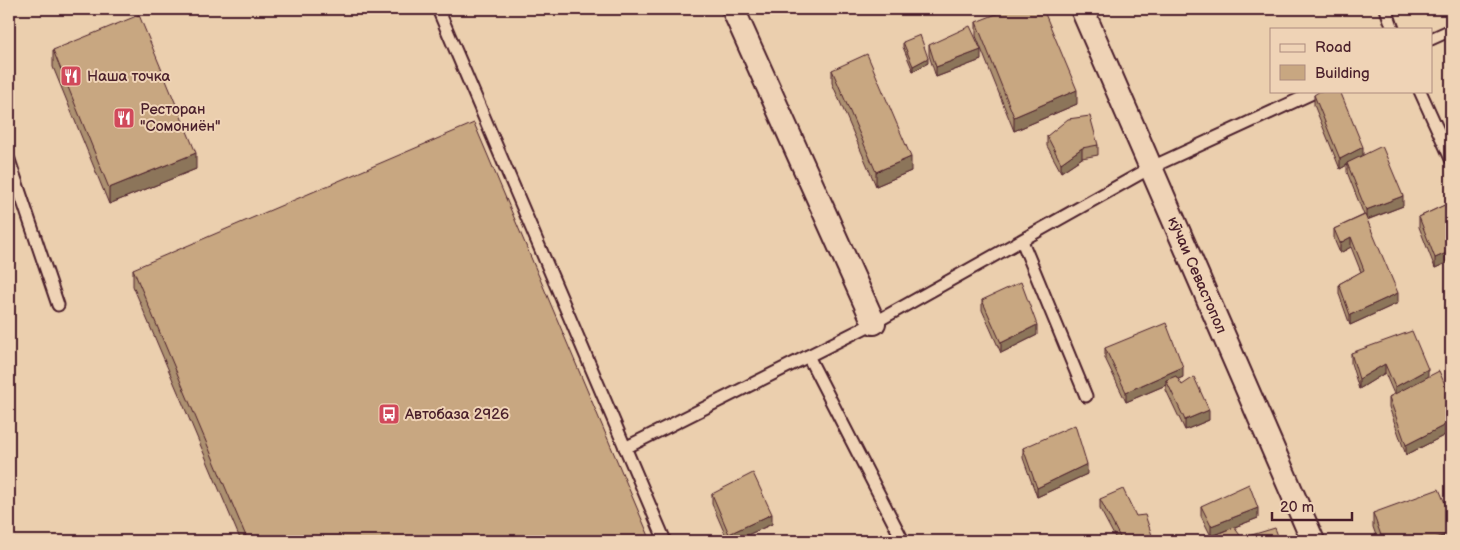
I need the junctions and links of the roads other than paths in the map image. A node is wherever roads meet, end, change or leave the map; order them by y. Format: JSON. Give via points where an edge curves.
{"nodes":[{"id":1,"x":438,"y":9,"type":"edge"},
{"id":2,"x":733,"y":9,"type":"edge"},
{"id":3,"x":1082,"y":9,"type":"edge"},
{"id":4,"x":1386,"y":9,"type":"edge"},
{"id":5,"x":1393,"y":28,"type":"edge"},
{"id":6,"x":1451,"y":30,"type":"edge"},
{"id":7,"x":1432,"y":39,"type":"edge"},
{"id":8,"x":1315,"y":92,"type":"edge"},
{"id":9,"x":1420,"y":92,"type":"edge"},
{"id":10,"x":1451,"y":159,"type":"edge"},
{"id":11,"x":9,"y":160,"type":"edge"},
{"id":12,"x":1152,"y":167,"type":"junction"},
{"id":13,"x":1022,"y":241,"type":"junction"},
{"id":14,"x":58,"y":305,"type":"dead end"},
{"id":15,"x":874,"y":323,"type":"junction"},
{"id":16,"x":808,"y":356,"type":"junction"},
{"id":17,"x":1086,"y":396,"type":"dead end"},
{"id":18,"x":625,"y":448,"type":"junction"},
{"id":19,"x":665,"y":541,"type":"edge"},
{"id":20,"x":903,"y":541,"type":"edge"},
{"id":21,"x":1313,"y":541,"type":"edge"}],
"edges":[{"from":1,"to":18,"type":"lane"},
{"from":2,"to":15,"type":"street"},
{"from":3,"to":12,"type":"street","name":"кӯчаи Севастопол"},
{"from":4,"to":5,"type":"lane"},
{"from":6,"to":7,"type":"lane"},
{"from":8,"to":12,"type":"lane"},
{"from":9,"to":10,"type":"lane"},
{"from":11,"to":14,"type":"lane"},
{"from":12,"to":13,"type":"lane"},
{"from":12,"to":21,"type":"street","name":"кӯчаи Севастопол"},
{"from":13,"to":15,"type":"lane"},
{"from":13,"to":17,"type":"lane"},
{"from":15,"to":16,"type":"lane"},
{"from":16,"to":18,"type":"lane"},
{"from":16,"to":20,"type":"lane"},
{"from":18,"to":19,"type":"lane"}]}
